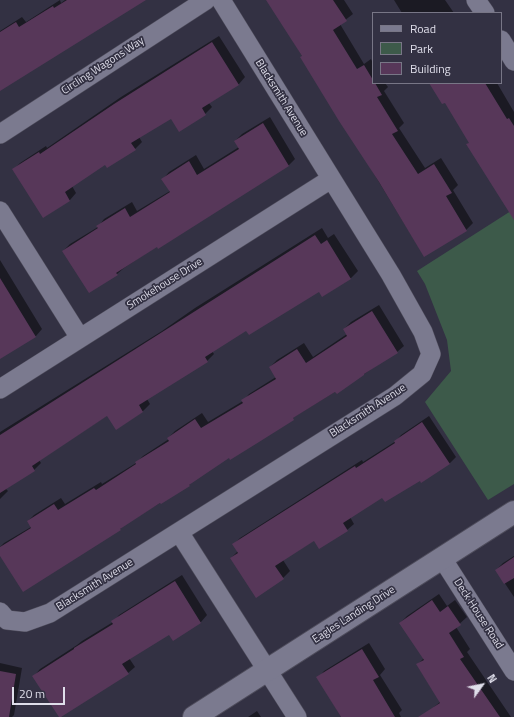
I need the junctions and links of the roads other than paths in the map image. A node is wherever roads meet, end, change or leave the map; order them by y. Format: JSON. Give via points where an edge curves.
{"nodes":[{"id":1,"x":206,"y":0,"type":"edge"},
{"id":2,"x":221,"y":0,"type":"edge"},
{"id":3,"x":476,"y":0,"type":"edge"},
{"id":4,"x":483,"y":12,"type":"edge"},
{"id":5,"x":502,"y":42,"type":"edge"},
{"id":6,"x":514,"y":61,"type":"edge"},
{"id":7,"x":0,"y":134,"type":"edge"},
{"id":8,"x":331,"y":179,"type":"junction"},
{"id":9,"x":0,"y":211,"type":"edge"},
{"id":10,"x":80,"y":338,"type":"junction"},
{"id":11,"x":0,"y":389,"type":"edge"},
{"id":12,"x":514,"y":512,"type":"edge"},
{"id":13,"x":179,"y":532,"type":"junction"},
{"id":14,"x":442,"y":558,"type":"junction"},
{"id":15,"x":0,"y":612,"type":"edge"},
{"id":16,"x":267,"y":670,"type":"junction"},
{"id":17,"x":514,"y":670,"type":"edge"},
{"id":18,"x":194,"y":717,"type":"edge"},
{"id":19,"x":297,"y":717,"type":"edge"}],
"edges":[{"from":1,"to":7,"type":"street","name":"Circling Wagons Way"},
{"from":2,"to":8,"type":"street","name":"Blacksmith Avenue"},
{"from":3,"to":4,"type":"street"},
{"from":5,"to":6,"type":"street"},
{"from":8,"to":10,"type":"street","name":"Smokehouse Drive"},
{"from":8,"to":13,"type":"street","name":"Blacksmith Avenue","via":[[391,275],[423,332],[431,354],[422,374],[395,396]]},
{"from":9,"to":10,"type":"street"},
{"from":10,"to":11,"type":"street","name":"Smokehouse Drive"},
{"from":12,"to":14,"type":"street","name":"Eagles Landing Drive"},
{"from":13,"to":15,"type":"street","name":"Blacksmith Avenue","via":[[50,613],[25,622],[7,620]]},
{"from":13,"to":16,"type":"street"},
{"from":14,"to":16,"type":"street","name":"Eagles Landing Drive"},
{"from":14,"to":17,"type":"street","name":"Deck House Road"},
{"from":16,"to":18,"type":"street","name":"Eagles Landing Drive"},
{"from":16,"to":19,"type":"street"}]}
